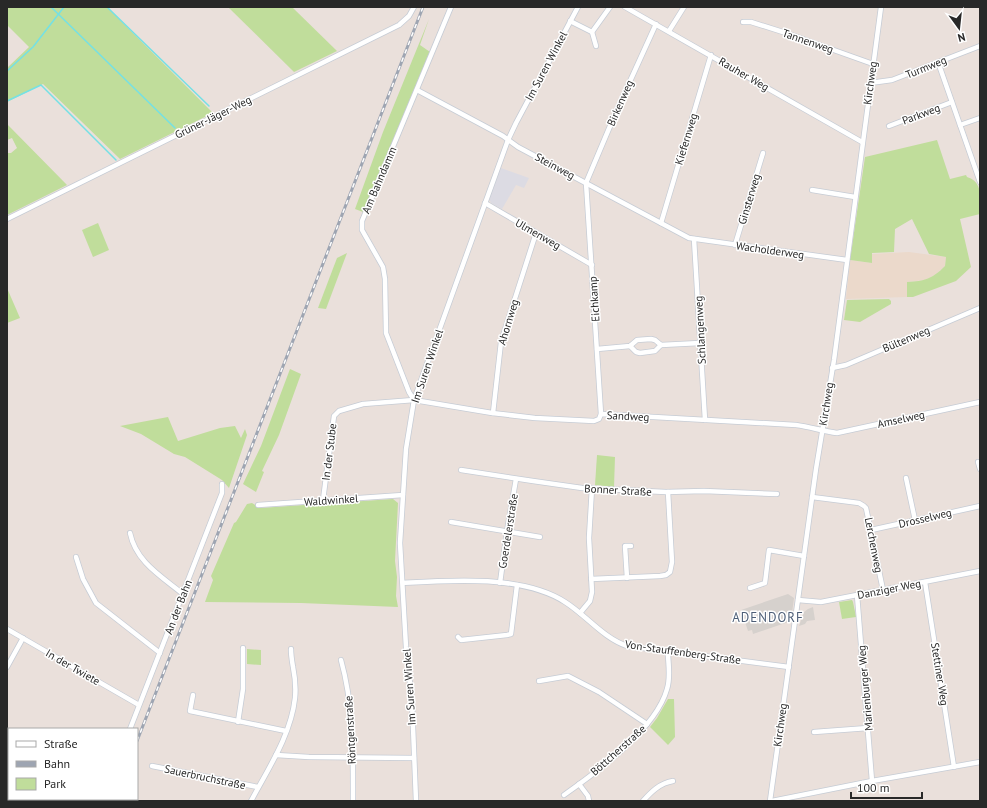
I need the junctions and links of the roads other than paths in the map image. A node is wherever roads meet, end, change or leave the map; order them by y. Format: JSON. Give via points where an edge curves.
{"nodes":[{"id":1,"x":414,"y":7,"type":"edge"},
{"id":2,"x":451,"y":7,"type":"edge"},
{"id":3,"x":578,"y":7,"type":"edge"},
{"id":4,"x":610,"y":7,"type":"edge"},
{"id":5,"x":625,"y":7,"type":"edge"},
{"id":6,"x":684,"y":7,"type":"edge"},
{"id":7,"x":881,"y":7,"type":"edge"},
{"id":8,"x":570,"y":21,"type":"junction"},
{"id":9,"x":743,"y":22,"type":"dead end"},
{"id":10,"x":656,"y":24,"type":"junction"},
{"id":11,"x":669,"y":31,"type":"junction"},
{"id":12,"x":592,"y":32,"type":"junction"},
{"id":13,"x":596,"y":46,"type":"dead end"},
{"id":14,"x":980,"y":46,"type":"edge"},
{"id":15,"x":711,"y":55,"type":"junction"},
{"id":16,"x":938,"y":62,"type":"junction"},
{"id":17,"x":873,"y":64,"type":"junction"},
{"id":18,"x":870,"y":83,"type":"junction"},
{"id":19,"x":417,"y":90,"type":"junction"},
{"id":20,"x":952,"y":102,"type":"junction"},
{"id":21,"x":980,"y":118,"type":"edge"},
{"id":22,"x":960,"y":125,"type":"junction"},
{"id":23,"x":889,"y":126,"type":"dead end"},
{"id":24,"x":508,"y":140,"type":"junction"},
{"id":25,"x":862,"y":142,"type":"junction"},
{"id":26,"x":763,"y":153,"type":"dead end"},
{"id":27,"x":980,"y":182,"type":"edge"},
{"id":28,"x":586,"y":183,"type":"junction"},
{"id":29,"x":812,"y":190,"type":"dead end"},
{"id":30,"x":855,"y":197,"type":"junction"},
{"id":31,"x":485,"y":203,"type":"junction"},
{"id":32,"x":7,"y":219,"type":"edge"},
{"id":33,"x":661,"y":223,"type":"junction"},
{"id":34,"x":536,"y":233,"type":"junction"},
{"id":35,"x":694,"y":239,"type":"junction"},
{"id":36,"x":735,"y":245,"type":"junction"},
{"id":37,"x":847,"y":260,"type":"junction"},
{"id":38,"x":592,"y":265,"type":"junction"},
{"id":39,"x":980,"y":308,"type":"edge"},
{"id":40,"x":700,"y":343,"type":"junction"},
{"id":41,"x":661,"y":345,"type":"junction"},
{"id":42,"x":630,"y":346,"type":"junction"},
{"id":43,"x":597,"y":349,"type":"junction"},
{"id":44,"x":832,"y":368,"type":"junction"},
{"id":45,"x":414,"y":400,"type":"junction"},
{"id":46,"x":980,"y":402,"type":"edge"},
{"id":47,"x":493,"y":413,"type":"junction"},
{"id":48,"x":601,"y":414,"type":"junction"},
{"id":49,"x":705,"y":420,"type":"junction"},
{"id":50,"x":822,"y":432,"type":"junction"},
{"id":51,"x":978,"y":462,"type":"dead end"},
{"id":52,"x":980,"y":469,"type":"edge"},
{"id":53,"x":461,"y":470,"type":"dead end"},
{"id":54,"x":906,"y":478,"type":"dead end"},
{"id":55,"x":516,"y":479,"type":"junction"},
{"id":56,"x":222,"y":484,"type":"dead end"},
{"id":57,"x":592,"y":488,"type":"junction"},
{"id":58,"x":668,"y":492,"type":"junction"},
{"id":59,"x":777,"y":494,"type":"dead end"},
{"id":60,"x":403,"y":495,"type":"junction"},
{"id":61,"x":812,"y":497,"type":"junction"},
{"id":62,"x":323,"y":500,"type":"junction"},
{"id":63,"x":258,"y":505,"type":"dead end"},
{"id":64,"x":980,"y":506,"type":"edge"},
{"id":65,"x":915,"y":520,"type":"junction"},
{"id":66,"x":451,"y":522,"type":"dead end"},
{"id":67,"x":871,"y":530,"type":"junction"},
{"id":68,"x":507,"y":531,"type":"junction"},
{"id":69,"x":130,"y":533,"type":"dead end"},
{"id":70,"x":540,"y":537,"type":"dead end"},
{"id":71,"x":631,"y":546,"type":"dead end"},
{"id":72,"x":76,"y":556,"type":"dead end"},
{"id":73,"x":804,"y":556,"type":"junction"},
{"id":74,"x":980,"y":571,"type":"edge"},
{"id":75,"x":627,"y":578,"type":"junction"},
{"id":76,"x":591,"y":579,"type":"junction"},
{"id":77,"x":926,"y":582,"type":"junction"},
{"id":78,"x":403,"y":583,"type":"junction"},
{"id":79,"x":500,"y":583,"type":"junction"},
{"id":80,"x":517,"y":585,"type":"junction"},
{"id":81,"x":750,"y":588,"type":"dead end"},
{"id":82,"x":883,"y":590,"type":"junction"},
{"id":83,"x":183,"y":594,"type":"junction"},
{"id":84,"x":857,"y":595,"type":"junction"},
{"id":85,"x":798,"y":600,"type":"junction"},
{"id":86,"x":580,"y":613,"type":"junction"},
{"id":87,"x":7,"y":629,"type":"edge"},
{"id":88,"x":458,"y":636,"type":"dead end"},
{"id":89,"x":23,"y":638,"type":"junction"},
{"id":90,"x":243,"y":648,"type":"dead end"},
{"id":91,"x":291,"y":649,"type":"dead end"},
{"id":92,"x":668,"y":652,"type":"junction"},
{"id":93,"x":160,"y":653,"type":"junction"},
{"id":94,"x":341,"y":660,"type":"dead end"},
{"id":95,"x":7,"y":667,"type":"edge"},
{"id":96,"x":789,"y":667,"type":"junction"},
{"id":97,"x":539,"y":681,"type":"dead end"},
{"id":98,"x":193,"y":695,"type":"dead end"},
{"id":99,"x":140,"y":705,"type":"junction"},
{"id":100,"x":238,"y":722,"type":"junction"},
{"id":101,"x":647,"y":724,"type":"junction"},
{"id":102,"x":130,"y":728,"type":"edge"},
{"id":103,"x":868,"y":728,"type":"junction"},
{"id":104,"x":286,"y":731,"type":"junction"},
{"id":105,"x":814,"y":732,"type":"dead end"},
{"id":106,"x":276,"y":755,"type":"junction"},
{"id":107,"x":353,"y":758,"type":"junction"},
{"id":108,"x":414,"y":758,"type":"junction"},
{"id":109,"x":980,"y":762,"type":"edge"},
{"id":110,"x":152,"y":766,"type":"dead end"},
{"id":111,"x":954,"y":767,"type":"junction"},
{"id":112,"x":673,"y":781,"type":"dead end"},
{"id":113,"x":872,"y":781,"type":"junction"},
{"id":114,"x":579,"y":784,"type":"junction"},
{"id":115,"x":258,"y":787,"type":"junction"},
{"id":116,"x":564,"y":795,"type":"dead end"},
{"id":117,"x":250,"y":801,"type":"edge"},
{"id":118,"x":352,"y":801,"type":"edge"},
{"id":119,"x":416,"y":801,"type":"edge"},
{"id":120,"x":589,"y":801,"type":"edge"},
{"id":121,"x":642,"y":801,"type":"edge"},
{"id":122,"x":771,"y":801,"type":"edge"}],
"edges":[{"from":1,"to":32,"type":"street","name":"Grüner-Jäger-Weg","via":[[399,25]]},
{"from":2,"to":19,"type":"street","name":"Am Bahndamm"},
{"from":3,"to":8,"type":"street","name":"Im Suren Winkel"},
{"from":4,"to":12,"type":"street"},
{"from":5,"to":10,"type":"street","name":"Rauher Weg"},
{"from":6,"to":11,"type":"street"},
{"from":7,"to":17,"type":"street","name":"Kirchweg"},
{"from":8,"to":12,"type":"street"},
{"from":8,"to":24,"type":"street","name":"Im Suren Winkel"},
{"from":9,"to":17,"type":"street","name":"Tannenweg","via":[[786,33]]},
{"from":10,"to":11,"type":"street","name":"Rauher Weg"},
{"from":10,"to":28,"type":"street","name":"Birkenweg"},
{"from":11,"to":15,"type":"street","name":"Rauher Weg"},
{"from":12,"to":13,"type":"street"},
{"from":14,"to":16,"type":"street","name":"Turmweg"},
{"from":15,"to":25,"type":"street","name":"Rauher Weg"},
{"from":15,"to":33,"type":"street","name":"Kiefernweg"},
{"from":16,"to":18,"type":"street","name":"Turmweg","via":[[892,80]]},
{"from":16,"to":20,"type":"street"},
{"from":17,"to":18,"type":"street","name":"Kirchweg"},
{"from":18,"to":25,"type":"street","name":"Kirchweg"},
{"from":19,"to":24,"type":"street","name":"Steinweg"},
{"from":19,"to":45,"type":"street","name":"Am Bahndamm","via":[[361,226],[383,266],[386,333]]},
{"from":20,"to":22,"type":"street"},
{"from":20,"to":23,"type":"street","name":"Parkweg"},
{"from":21,"to":22,"type":"street"},
{"from":22,"to":27,"type":"street"},
{"from":24,"to":28,"type":"street","name":"Steinweg"},
{"from":24,"to":31,"type":"street","name":"Im Suren Winkel"},
{"from":25,"to":30,"type":"street","name":"Kirchweg"},
{"from":26,"to":36,"type":"street","name":"Ginsterweg"},
{"from":28,"to":33,"type":"street","name":"Steinweg"},
{"from":28,"to":38,"type":"street","name":"Eichkamp"},
{"from":29,"to":30,"type":"street"},
{"from":30,"to":37,"type":"street","name":"Kirchweg"},
{"from":31,"to":34,"type":"street","name":"Ulmenweg"},
{"from":31,"to":45,"type":"street","name":"Im Suren Winkel"},
{"from":33,"to":35,"type":"street","name":"Steinweg"},
{"from":34,"to":38,"type":"street","name":"Ulmenweg"},
{"from":34,"to":47,"type":"street","name":"Ahornweg","via":[[501,341]]},
{"from":35,"to":36,"type":"street","name":"Wacholderweg"},
{"from":35,"to":40,"type":"street","name":"Schlangenweg"},
{"from":36,"to":37,"type":"street","name":"Wacholderweg"},
{"from":37,"to":44,"type":"street","name":"Kirchweg"},
{"from":38,"to":43,"type":"street","name":"Eichkamp"},
{"from":39,"to":44,"type":"street","name":"Bültenweg","via":[[850,363]]},
{"from":40,"to":41,"type":"street"},
{"from":40,"to":49,"type":"street","name":"Schlangenweg"},
{"from":41,"to":42,"type":"street","via":[[651,339],[637,340]]},
{"from":41,"to":42,"type":"street","via":[[653,352],[640,353]]},
{"from":42,"to":43,"type":"street"},
{"from":43,"to":48,"type":"street","name":"Eichkamp"},
{"from":44,"to":50,"type":"street","name":"Kirchweg"},
{"from":45,"to":47,"type":"street","name":"Sandweg"},
{"from":45,"to":60,"type":"street","name":"Im Suren Winkel","via":[[406,449]]},
{"from":45,"to":62,"type":"street","name":"In der Stube","via":[[363,404],[336,413],[333,419]]},
{"from":46,"to":50,"type":"street","name":"Amselweg","via":[[840,433]]},
{"from":47,"to":48,"type":"street","name":"Sandweg","via":[[537,419],[594,422]]},
{"from":48,"to":49,"type":"street","name":"Sandweg"},
{"from":49,"to":50,"type":"street","name":"Sandweg","via":[[807,426]]},
{"from":50,"to":61,"type":"street","name":"Kirchweg"},
{"from":51,"to":52,"type":"street"},
{"from":53,"to":55,"type":"street","name":"Bonner Straße"},
{"from":54,"to":65,"type":"street"},
{"from":55,"to":57,"type":"street","name":"Bonner Straße"},
{"from":55,"to":68,"type":"street","name":"Goerdelerstraße"},
{"from":56,"to":83,"type":"street","name":"An der Bahn","via":[[222,492]]},
{"from":57,"to":58,"type":"street","name":"Bonner Straße"},
{"from":57,"to":76,"type":"street","via":[[589,538]]},
{"from":58,"to":59,"type":"street","name":"Bonner Straße"},
{"from":58,"to":75,"type":"street","via":[[672,562],[670,572],[664,576]]},
{"from":60,"to":62,"type":"street","name":"Waldwinkel"},
{"from":60,"to":78,"type":"street","name":"Im Suren Winkel","via":[[400,534]]},
{"from":61,"to":67,"type":"street","name":"Lerchenweg","via":[[862,504],[866,508]]},
{"from":61,"to":73,"type":"street","name":"Kirchweg"},
{"from":62,"to":63,"type":"street","name":"Waldwinkel"},
{"from":64,"to":65,"type":"street","name":"Drosselweg"},
{"from":65,"to":67,"type":"street","name":"Drosselweg"},
{"from":66,"to":68,"type":"street"},
{"from":67,"to":82,"type":"street","name":"Lerchenweg"},
{"from":68,"to":70,"type":"street"},
{"from":68,"to":79,"type":"street","name":"Goerdelerstraße"},
{"from":69,"to":83,"type":"street","via":[[132,545],[142,560]]},
{"from":71,"to":75,"type":"street","via":[[625,546]]},
{"from":72,"to":93,"type":"street","via":[[83,579],[96,603]]},
{"from":73,"to":81,"type":"street","via":[[769,550],[765,583]]},
{"from":73,"to":85,"type":"street","name":"Kirchweg"},
{"from":74,"to":77,"type":"street","name":"Danziger Weg"},
{"from":75,"to":76,"type":"street"},
{"from":76,"to":86,"type":"street","via":[[591,597]]},
{"from":77,"to":82,"type":"street","name":"Danziger Weg"},
{"from":77,"to":111,"type":"street","name":"Stettiner Weg"},
{"from":78,"to":79,"type":"street","name":"Von-Stauffenberg-Straße"},
{"from":78,"to":108,"type":"street","name":"Im Suren Winkel"},
{"from":79,"to":80,"type":"street","name":"Von-Stauffenberg-Straße"},
{"from":80,"to":86,"type":"street","name":"Von-Stauffenberg-Straße","via":[[546,592]]},
{"from":80,"to":88,"type":"street","via":[[511,634],[461,640]]},
{"from":82,"to":84,"type":"street","name":"Danziger Weg"},
{"from":83,"to":93,"type":"street","name":"An der Bahn"},
{"from":84,"to":85,"type":"street","name":"Danziger Weg","via":[[821,602]]},
{"from":84,"to":103,"type":"street","name":"Marienburger Weg"},
{"from":85,"to":96,"type":"street","name":"Kirchweg"},
{"from":86,"to":92,"type":"street","name":"Von-Stauffenberg-Straße","via":[[620,643]]},
{"from":87,"to":89,"type":"street","name":"In der Twiete"},
{"from":89,"to":95,"type":"street"},
{"from":89,"to":99,"type":"street","name":"In der Twiete"},
{"from":90,"to":100,"type":"street","via":[[243,688]]},
{"from":91,"to":104,"type":"street","via":[[295,697]]},
{"from":92,"to":96,"type":"street","name":"Von-Stauffenberg-Straße"},
{"from":92,"to":101,"type":"street","name":"Böttcherstraße","via":[[667,690]]},
{"from":93,"to":99,"type":"street","name":"An der Bahn"},
{"from":94,"to":107,"type":"street","name":"Röntgenstraße","via":[[351,712]]},
{"from":96,"to":122,"type":"street","name":"Kirchweg"},
{"from":97,"to":101,"type":"street","via":[[568,676],[599,692]]},
{"from":98,"to":100,"type":"street","via":[[190,711]]},
{"from":99,"to":102,"type":"street","name":"An der Bahn"},
{"from":100,"to":104,"type":"street"},
{"from":101,"to":114,"type":"street","name":"Böttcherstraße","via":[[622,749]]},
{"from":103,"to":105,"type":"street"},
{"from":103,"to":113,"type":"street","name":"Marienburger Weg"},
{"from":104,"to":106,"type":"street"},
{"from":106,"to":107,"type":"street"},
{"from":106,"to":115,"type":"street"},
{"from":107,"to":108,"type":"street"},
{"from":107,"to":118,"type":"street","name":"Röntgenstraße"},
{"from":108,"to":119,"type":"street","name":"Im Suren Winkel"},
{"from":109,"to":111,"type":"street"},
{"from":110,"to":115,"type":"street","name":"Sauerbruchstraße"},
{"from":111,"to":113,"type":"street"},
{"from":112,"to":121,"type":"street","via":[[664,782]]},
{"from":113,"to":122,"type":"street"},
{"from":114,"to":116,"type":"street","name":"Böttcherstraße"},
{"from":114,"to":120,"type":"street"},
{"from":115,"to":117,"type":"street"}]}
